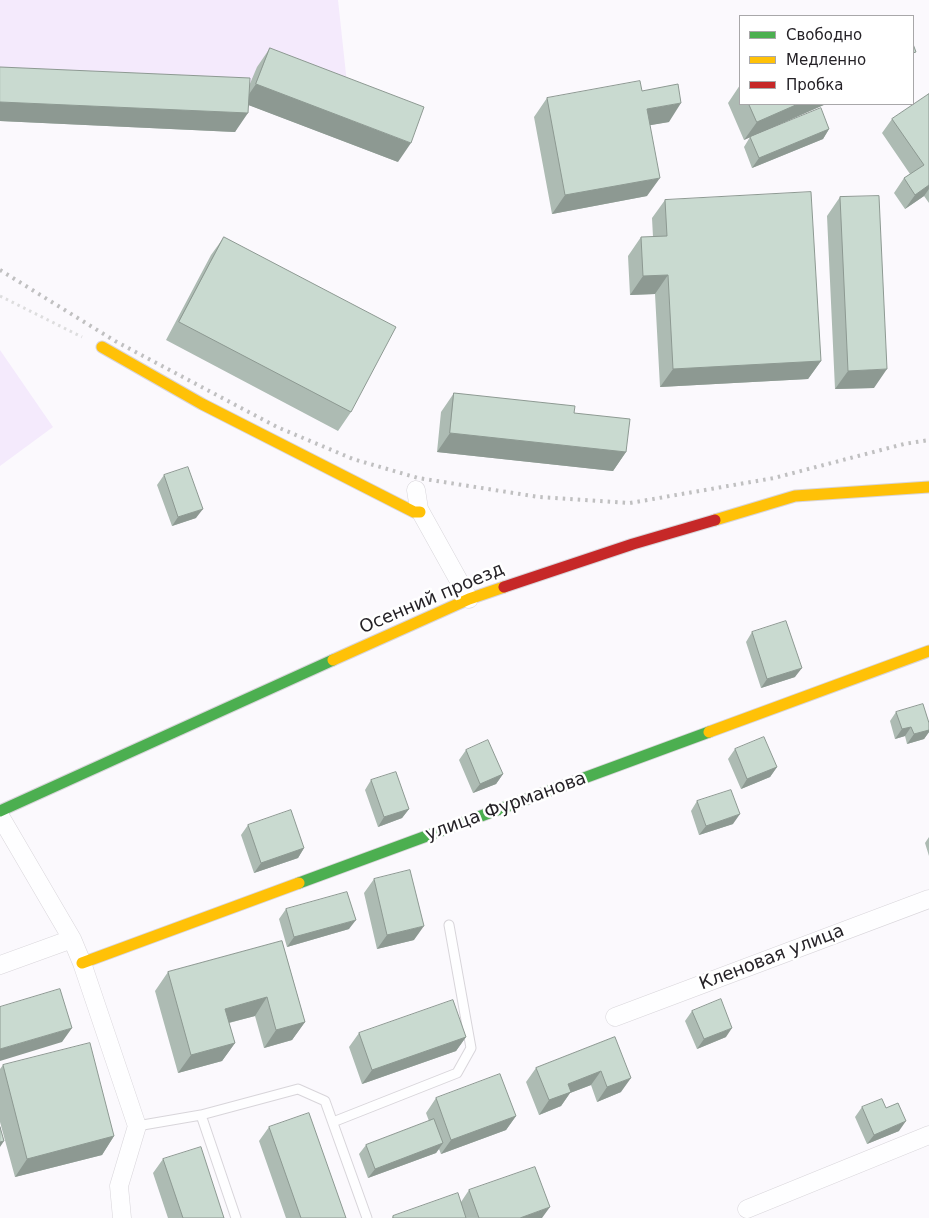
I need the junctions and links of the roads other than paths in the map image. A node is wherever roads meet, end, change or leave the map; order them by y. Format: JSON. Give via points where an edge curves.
{"nodes":[{"id":1,"x":102,"y":347,"type":"road end"},
{"id":2,"x":929,"y":487,"type":"edge"},
{"id":3,"x":416,"y":490,"type":"dead end"},
{"id":4,"x":420,"y":512,"type":"junction"},
{"id":5,"x":469,"y":599,"type":"junction"},
{"id":6,"x":929,"y":651,"type":"edge"},
{"id":7,"x":0,"y":811,"type":"edge"},
{"id":8,"x":0,"y":816,"type":"edge"},
{"id":9,"x":929,"y":900,"type":"edge"},
{"id":10,"x":449,"y":925,"type":"dead end"},
{"id":11,"x":72,"y":939,"type":"junction"},
{"id":12,"x":82,"y":963,"type":"junction"},
{"id":13,"x":0,"y":965,"type":"edge"},
{"id":14,"x":615,"y":1017,"type":"dead end"},
{"id":15,"x":200,"y":1115,"type":"junction"},
{"id":16,"x":333,"y":1122,"type":"junction"},
{"id":17,"x":138,"y":1126,"type":"junction"},
{"id":18,"x":929,"y":1135,"type":"edge"},
{"id":19,"x":747,"y":1210,"type":"dead end"},
{"id":20,"x":122,"y":1218,"type":"edge"},
{"id":21,"x":236,"y":1218,"type":"edge"},
{"id":22,"x":367,"y":1218,"type":"edge"}],
"edges":[{"from":1,"to":4,"type":"street","via":[[202,404],[414,512]]},
{"from":2,"to":5,"type":"street","name":"Осенний проезд","via":[[795,496],[633,544]]},
{"from":3,"to":4,"type":"street"},
{"from":4,"to":5,"type":"street"},
{"from":5,"to":7,"type":"street","name":"Осенний проезд"},
{"from":6,"to":12,"type":"street","name":"улица Фурманова"},
{"from":8,"to":11,"type":"street"},
{"from":9,"to":14,"type":"street","name":"Кленовая улица"},
{"from":10,"to":16,"type":"lane","via":[[471,1048],[457,1073]]},
{"from":11,"to":12,"type":"street"},
{"from":11,"to":13,"type":"street"},
{"from":12,"to":17,"type":"street"},
{"from":15,"to":16,"type":"lane","via":[[298,1089],[325,1101]]},
{"from":15,"to":17,"type":"lane"},
{"from":15,"to":21,"type":"lane"},
{"from":16,"to":22,"type":"lane"},
{"from":17,"to":20,"type":"street","via":[[119,1186]]},
{"from":18,"to":19,"type":"street"}]}
